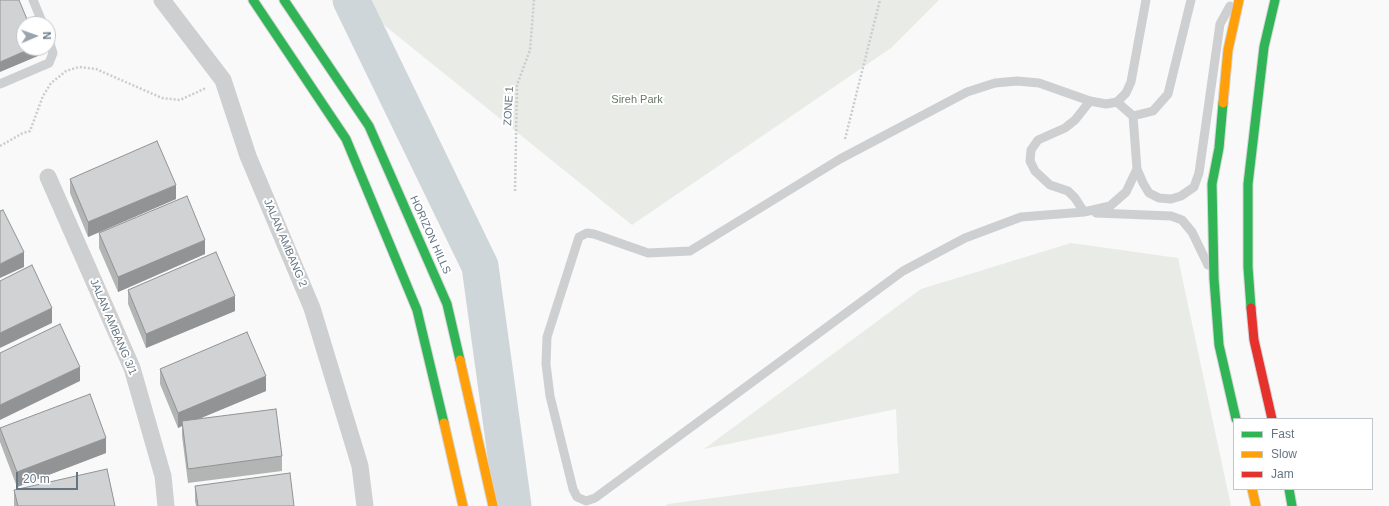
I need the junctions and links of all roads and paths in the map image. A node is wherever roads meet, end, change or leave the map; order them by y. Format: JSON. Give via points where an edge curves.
{"nodes":[{"id":1,"x":33,"y":0,"type":"edge"},
{"id":2,"x":162,"y":0,"type":"edge"},
{"id":3,"x":253,"y":0,"type":"edge"},
{"id":4,"x":284,"y":0,"type":"edge"},
{"id":5,"x":534,"y":0,"type":"edge"},
{"id":6,"x":880,"y":0,"type":"edge"},
{"id":7,"x":1146,"y":0,"type":"edge"},
{"id":8,"x":1191,"y":0,"type":"edge"},
{"id":9,"x":1234,"y":0,"type":"edge"},
{"id":10,"x":1239,"y":0,"type":"edge"},
{"id":11,"x":1275,"y":0,"type":"edge"},
{"id":12,"x":40,"y":16,"type":"edge"},
{"id":13,"x":52,"y":56,"type":"edge"},
{"id":14,"x":223,"y":80,"type":"junction"},
{"id":15,"x":0,"y":84,"type":"edge"},
{"id":16,"x":1090,"y":101,"type":"junction"},
{"id":17,"x":1117,"y":102,"type":"junction"},
{"id":18,"x":1133,"y":116,"type":"junction"},
{"id":19,"x":0,"y":146,"type":"edge"},
{"id":20,"x":840,"y":159,"type":"junction"},
{"id":21,"x":1137,"y":169,"type":"junction"},
{"id":22,"x":48,"y":177,"type":"dead end"},
{"id":23,"x":515,"y":191,"type":"dead end"},
{"id":24,"x":1084,"y":212,"type":"junction"},
{"id":25,"x":1214,"y":279,"type":"junction"},
{"id":26,"x":1236,"y":418,"type":"edge"},
{"id":27,"x":1272,"y":418,"type":"edge"},
{"id":28,"x":1252,"y":490,"type":"edge"},
{"id":29,"x":1288,"y":490,"type":"edge"},
{"id":30,"x":166,"y":506,"type":"edge"},
{"id":31,"x":365,"y":506,"type":"edge"},
{"id":32,"x":463,"y":506,"type":"edge"},
{"id":33,"x":493,"y":506,"type":"edge"},
{"id":34,"x":1256,"y":506,"type":"edge"},
{"id":35,"x":1292,"y":506,"type":"edge"}],
"edges":[{"from":1,"to":12,"type":"lane"},
{"from":2,"to":14,"type":"street","name":"JALAN AMBANG 2"},
{"from":3,"to":32,"type":"street","via":[[346,139],[417,310]]},
{"from":4,"to":33,"type":"street","name":"HORIZON HILLS","via":[[369,126],[448,304]]},
{"from":5,"to":23,"type":"path","name":"ZONE 1","via":[[530,50],[517,85]]},
{"from":6,"to":20,"type":"path"},
{"from":7,"to":17,"type":"lane","via":[[1131,82],[1126,93]]},
{"from":8,"to":18,"type":"lane","via":[[1168,94],[1153,111]]},
{"from":9,"to":21,"type":"lane","via":[[1220,24],[1199,173],[1194,187],[1172,199],[1160,198],[1149,193]]},
{"from":10,"to":25,"type":"street","via":[[1228,50],[1219,148],[1212,184]]},
{"from":11,"to":27,"type":"street","via":[[1264,47],[1248,184],[1248,267],[1254,340]]},
{"from":13,"to":15,"type":"lane","via":[[49,64]]},
{"from":14,"to":19,"type":"path","via":[[180,100],[162,98],[96,69],[79,67],[66,72],[51,83],[43,96],[30,131]]},
{"from":14,"to":31,"type":"street","name":"JALAN AMBANG 2","via":[[248,156],[312,308],[360,466]]},
{"from":16,"to":17,"type":"lane","via":[[1106,104]]},
{"from":16,"to":20,"type":"lane","via":[[1039,83],[995,82],[967,92]]},
{"from":16,"to":24,"type":"lane","via":[[1066,128],[1038,140],[1031,150],[1030,161],[1050,185],[1068,191]]},
{"from":17,"to":18,"type":"lane"},
{"from":18,"to":21,"type":"lane"},
{"from":20,"to":24,"type":"lane","via":[[690,251],[648,253],[594,234],[587,233],[579,237],[547,336],[546,364],[550,396],[573,490],[577,497],[586,501],[595,498],[903,271],[965,238],[1021,217]]},
{"from":21,"to":24,"type":"lane","via":[[1126,192],[1119,200],[1110,206]]},
{"from":22,"to":30,"type":"street","name":"JALAN AMBANG 3/1","via":[[132,368],[163,476]]},
{"from":24,"to":25,"type":"lane","via":[[1171,216],[1182,220],[1192,232]]},
{"from":25,"to":26,"type":"street","via":[[1219,345]]},
{"from":28,"to":34,"type":"street"},
{"from":29,"to":35,"type":"street"}]}
